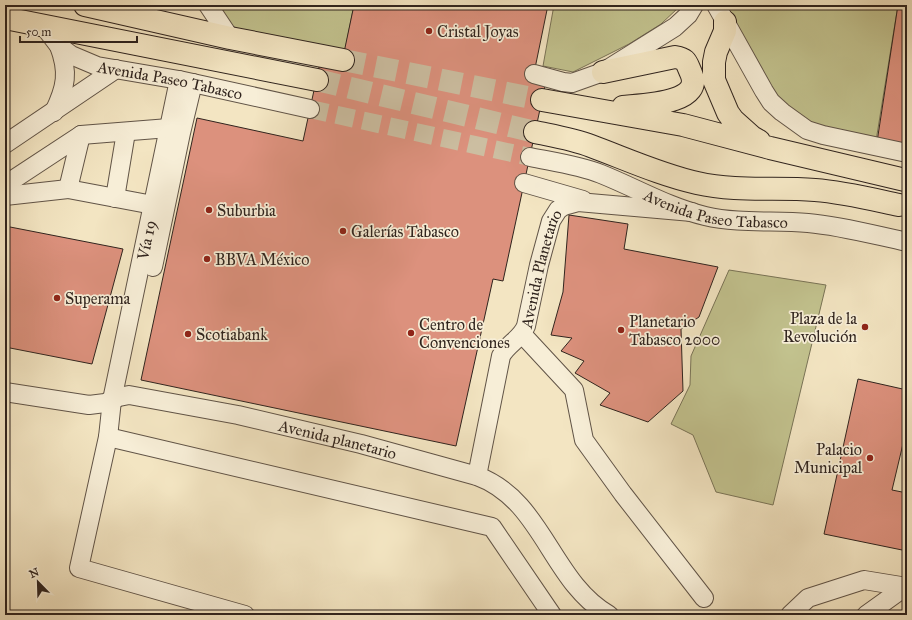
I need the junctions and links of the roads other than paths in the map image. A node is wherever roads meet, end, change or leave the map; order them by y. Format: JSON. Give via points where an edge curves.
{"nodes":[{"id":1,"x":208,"y":5,"type":"edge"},
{"id":2,"x":694,"y":5,"type":"edge"},
{"id":3,"x":92,"y":6,"type":"edge"},
{"id":4,"x":720,"y":14,"type":"edge"},
{"id":5,"x":5,"y":18,"type":"edge"},
{"id":6,"x":43,"y":25,"type":"junction"},
{"id":7,"x":230,"y":38,"type":"junction"},
{"id":8,"x":59,"y":46,"type":"junction"},
{"id":9,"x":342,"y":60,"type":"tunnel mouth"},
{"id":10,"x":116,"y":69,"type":"junction"},
{"id":11,"x":604,"y":72,"type":"junction"},
{"id":12,"x":534,"y":74,"type":"dead end"},
{"id":13,"x":316,"y":80,"type":"tunnel mouth"},
{"id":14,"x":186,"y":81,"type":"junction"},
{"id":15,"x":542,"y":100,"type":"tunnel mouth"},
{"id":16,"x":310,"y":109,"type":"tunnel mouth"},
{"id":17,"x":598,"y":110,"type":"junction"},
{"id":18,"x":54,"y":112,"type":"junction"},
{"id":19,"x":169,"y":128,"type":"junction"},
{"id":20,"x":126,"y":132,"type":"junction"},
{"id":21,"x":535,"y":132,"type":"tunnel mouth"},
{"id":22,"x":81,"y":135,"type":"junction"},
{"id":23,"x":5,"y":144,"type":"edge"},
{"id":24,"x":770,"y":148,"type":"junction"},
{"id":25,"x":907,"y":153,"type":"edge"},
{"id":26,"x":530,"y":157,"type":"tunnel mouth"},
{"id":27,"x":905,"y":180,"type":"dead end"},
{"id":28,"x":524,"y":183,"type":"dead end"},
{"id":29,"x":5,"y":185,"type":"edge"},
{"id":30,"x":68,"y":189,"type":"junction"},
{"id":31,"x":5,"y":196,"type":"edge"},
{"id":32,"x":114,"y":198,"type":"junction"},
{"id":33,"x":597,"y":204,"type":"junction"},
{"id":34,"x":899,"y":204,"type":"dead end"},
{"id":35,"x":153,"y":205,"type":"junction"},
{"id":36,"x":692,"y":212,"type":"junction"},
{"id":37,"x":907,"y":242,"type":"edge"},
{"id":38,"x":522,"y":334,"type":"junction"},
{"id":39,"x":5,"y":392,"type":"edge"},
{"id":40,"x":118,"y":398,"type":"junction"},
{"id":41,"x":108,"y":437,"type":"junction"},
{"id":42,"x":478,"y":476,"type":"junction"},
{"id":43,"x":906,"y":587,"type":"edge"},
{"id":44,"x":704,"y":598,"type":"dead end"},
{"id":45,"x":245,"y":615,"type":"edge"},
{"id":46,"x":552,"y":615,"type":"edge"},
{"id":47,"x":609,"y":615,"type":"edge"},
{"id":48,"x":790,"y":615,"type":"edge"},
{"id":49,"x":866,"y":615,"type":"edge"}],
"edges":[{"from":1,"to":7,"type":"street"},
{"from":2,"to":11,"type":"street","via":[[675,27]]},
{"from":3,"to":7,"type":"main road"},
{"from":4,"to":24,"type":"main road","via":[[725,31],[716,52],[714,80],[733,120],[752,137]]},
{"from":4,"to":25,"type":"street","via":[[772,102],[806,130],[822,136]]},
{"from":5,"to":6,"type":"main road","name":"Avenida Paseo Tabasco"},
{"from":6,"to":8,"type":"street","name":"Avenida Paseo Tabasco"},
{"from":6,"to":13,"type":"main road","name":"Avenida Paseo Tabasco"},
{"from":7,"to":9,"type":"main road"},
{"from":8,"to":10,"type":"street","name":"Avenida Paseo Tabasco","via":[[80,60]]},
{"from":8,"to":18,"type":"street","via":[[65,82]]},
{"from":10,"to":14,"type":"street","name":"Avenida Paseo Tabasco"},
{"from":10,"to":18,"type":"street"},
{"from":11,"to":12,"type":"street","via":[[572,82]]},
{"from":11,"to":17,"type":"main road","via":[[675,57],[686,62],[694,79],[691,90],[682,97],[666,102]]},
{"from":14,"to":16,"type":"street","name":"Avenida Paseo Tabasco"},
{"from":14,"to":19,"type":"street","name":"Vía 19"},
{"from":14,"to":40,"type":"street","name":"Vía 19","via":[[181,133]]},
{"from":15,"to":17,"type":"main road"},
{"from":17,"to":24,"type":"main road","via":[[683,125]]},
{"from":18,"to":23,"type":"street"},
{"from":19,"to":20,"type":"street"},
{"from":19,"to":35,"type":"street","name":"Vía 19"},
{"from":20,"to":22,"type":"street"},
{"from":20,"to":32,"type":"street"},
{"from":21,"to":34,"type":"main road","name":"Avenida Paseo Tabasco","via":[[590,145],[672,176],[715,187],[816,190]]},
{"from":22,"to":29,"type":"street"},
{"from":22,"to":30,"type":"street"},
{"from":24,"to":27,"type":"main road"},
{"from":26,"to":36,"type":"street","name":"Avenida Paseo Tabasco","via":[[590,171],[666,204]]},
{"from":28,"to":33,"type":"street"},
{"from":30,"to":31,"type":"street"},
{"from":30,"to":32,"type":"street"},
{"from":32,"to":35,"type":"street"},
{"from":33,"to":36,"type":"street","name":"Avenida Planetario"},
{"from":33,"to":38,"type":"street","name":"Avenida Planetario","via":[[578,202],[567,205],[558,210],[551,221],[528,321]]},
{"from":35,"to":40,"type":"street","name":"Vía 19"},
{"from":36,"to":37,"type":"street","name":"Avenida Paseo Tabasco","via":[[725,219],[844,228]]},
{"from":38,"to":42,"type":"street","name":"Avenida Planetario","via":[[501,356]]},
{"from":38,"to":44,"type":"street","via":[[574,390],[584,440]]},
{"from":39,"to":40,"type":"street","name":"Avenida planetario","via":[[83,405],[100,404]]},
{"from":40,"to":41,"type":"street"},
{"from":40,"to":42,"type":"street","name":"Avenida planetario","via":[[238,415],[361,444]]},
{"from":41,"to":45,"type":"street","via":[[79,568]]},
{"from":41,"to":46,"type":"street","via":[[492,527]]},
{"from":42,"to":47,"type":"street","name":"Avenida planetario","via":[[495,484],[516,501],[576,587]]},
{"from":43,"to":48,"type":"street","via":[[864,580],[808,598]]},
{"from":43,"to":49,"type":"street"}]}
